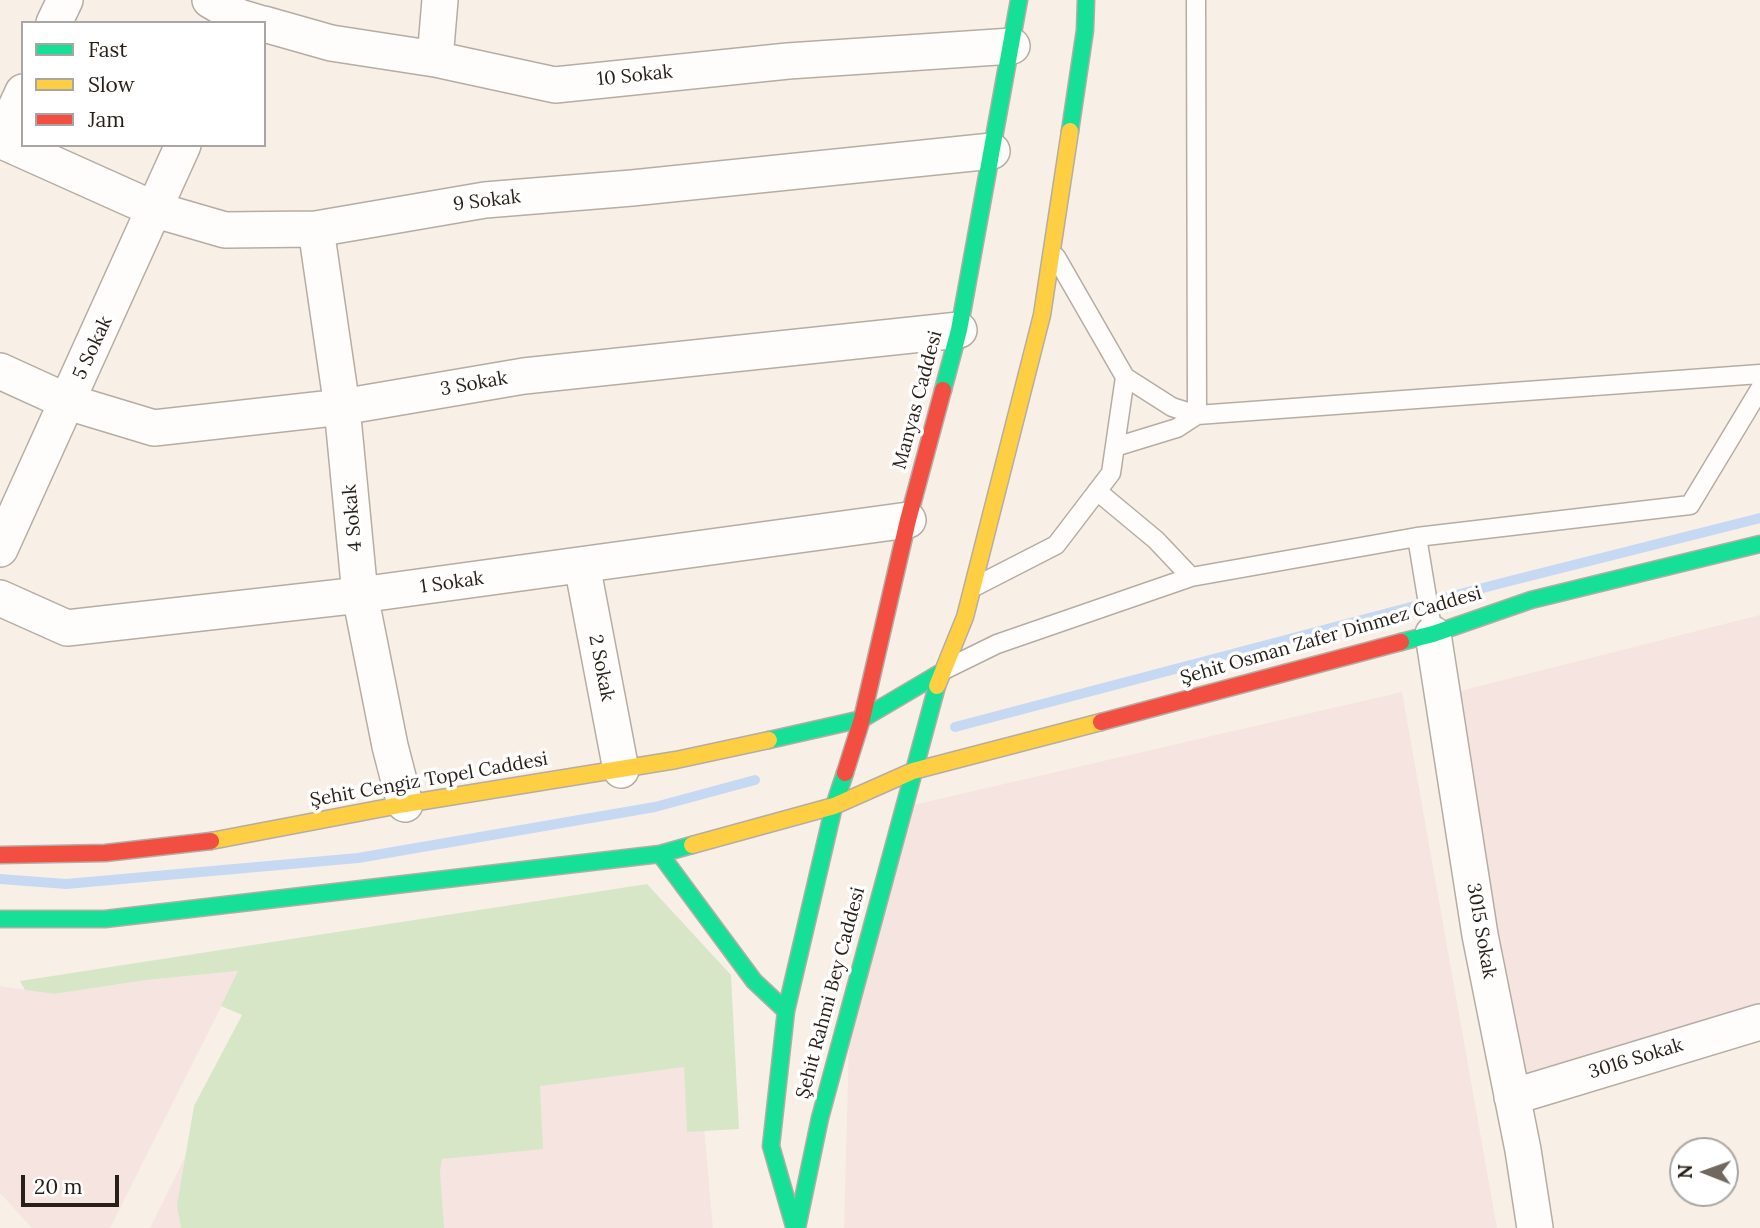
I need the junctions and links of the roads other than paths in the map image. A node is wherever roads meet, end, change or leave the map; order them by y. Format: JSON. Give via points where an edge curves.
{"nodes":[{"id":1,"x":65,"y":0,"type":"edge"},
{"id":2,"x":440,"y":0,"type":"edge"},
{"id":3,"x":1019,"y":0,"type":"edge"},
{"id":4,"x":1086,"y":0,"type":"edge"},
{"id":5,"x":1196,"y":0,"type":"edge"},
{"id":6,"x":55,"y":21,"type":"edge"},
{"id":7,"x":266,"y":24,"type":"edge"},
{"id":8,"x":1012,"y":46,"type":"junction"},
{"id":9,"x":435,"y":58,"type":"junction"},
{"id":10,"x":21,"y":96,"type":"edge"},
{"id":11,"x":0,"y":140,"type":"edge"},
{"id":12,"x":182,"y":147,"type":"edge"},
{"id":13,"x":992,"y":151,"type":"junction"},
{"id":14,"x":156,"y":210,"type":"junction"},
{"id":15,"x":316,"y":229,"type":"junction"},
{"id":16,"x":1052,"y":250,"type":"junction"},
{"id":17,"x":958,"y":330,"type":"junction"},
{"id":18,"x":0,"y":371,"type":"edge"},
{"id":19,"x":1760,"y":374,"type":"edge"},
{"id":20,"x":1125,"y":377,"type":"junction"},
{"id":21,"x":1760,"y":389,"type":"edge"},
{"id":22,"x":68,"y":401,"type":"junction"},
{"id":23,"x":342,"y":407,"type":"junction"},
{"id":24,"x":1197,"y":415,"type":"junction"},
{"id":25,"x":1115,"y":447,"type":"junction"},
{"id":26,"x":1097,"y":491,"type":"junction"},
{"id":27,"x":908,"y":520,"type":"junction"},
{"id":28,"x":1417,"y":537,"type":"junction"},
{"id":29,"x":1760,"y":544,"type":"edge"},
{"id":30,"x":0,"y":549,"type":"edge"},
{"id":31,"x":582,"y":565,"type":"junction"},
{"id":32,"x":1191,"y":577,"type":"junction"},
{"id":33,"x":972,"y":588,"type":"junction"},
{"id":34,"x":360,"y":595,"type":"junction"},
{"id":35,"x":0,"y":598,"type":"edge"},
{"id":36,"x":1433,"y":634,"type":"junction"},
{"id":37,"x":940,"y":673,"type":"junction"},
{"id":38,"x":862,"y":719,"type":"junction"},
{"id":39,"x":621,"y":770,"type":"junction"},
{"id":40,"x":913,"y":771,"type":"junction"},
{"id":41,"x":405,"y":804,"type":"junction"},
{"id":42,"x":834,"y":806,"type":"junction"},
{"id":43,"x":660,"y":854,"type":"junction"},
{"id":44,"x":0,"y":855,"type":"edge"},
{"id":45,"x":0,"y":919,"type":"edge"},
{"id":46,"x":786,"y":1011,"type":"junction"},
{"id":47,"x":1760,"y":1022,"type":"edge"},
{"id":48,"x":1512,"y":1097,"type":"junction"},
{"id":49,"x":796,"y":1228,"type":"edge"},
{"id":50,"x":1535,"y":1228,"type":"edge"}],
"edges":[{"from":1,"to":6,"type":"street"},
{"from":2,"to":9,"type":"street"},
{"from":3,"to":8,"type":"main road","name":"Manyas Caddesi"},
{"from":4,"to":16,"type":"main road"},
{"from":5,"to":24,"type":"lane"},
{"from":7,"to":9,"type":"street","name":"10 Sokak","via":[[331,43]]},
{"from":8,"to":9,"type":"street","name":"10 Sokak","via":[[788,61],[555,85]]},
{"from":8,"to":13,"type":"main road","name":"Manyas Caddesi"},
{"from":10,"to":11,"type":"street"},
{"from":11,"to":14,"type":"street","name":"9 Sokak"},
{"from":12,"to":14,"type":"street","name":"5 Sokak"},
{"from":13,"to":15,"type":"street","name":"9 Sokak","via":[[485,200]]},
{"from":13,"to":17,"type":"main road","name":"Manyas Caddesi"},
{"from":14,"to":15,"type":"street","name":"9 Sokak","via":[[225,230]]},
{"from":14,"to":22,"type":"street","name":"5 Sokak"},
{"from":15,"to":23,"type":"street","name":"4 Sokak"},
{"from":16,"to":20,"type":"lane"},
{"from":16,"to":33,"type":"main road","via":[[1042,314]]},
{"from":17,"to":23,"type":"street","name":"3 Sokak","via":[[524,376]]},
{"from":17,"to":27,"type":"main road","name":"Manyas Caddesi"},
{"from":18,"to":22,"type":"street","name":"3 Sokak"},
{"from":19,"to":24,"type":"lane"},
{"from":20,"to":24,"type":"lane","via":[[1172,407]]},
{"from":20,"to":25,"type":"lane"},
{"from":21,"to":28,"type":"lane","via":[[1690,505]]},
{"from":22,"to":23,"type":"street","name":"3 Sokak","via":[[153,428]]},
{"from":22,"to":30,"type":"street","name":"5 Sokak"},
{"from":23,"to":34,"type":"street","name":"4 Sokak"},
{"from":24,"to":25,"type":"lane","via":[[1177,428]]},
{"from":25,"to":26,"type":"lane","via":[[1111,472]]},
{"from":26,"to":32,"type":"lane","via":[[1156,540]]},
{"from":26,"to":33,"type":"lane","via":[[1056,545]]},
{"from":27,"to":31,"type":"street","name":"1 Sokak"},
{"from":27,"to":38,"type":"main road","name":"Manyas Caddesi"},
{"from":28,"to":32,"type":"lane"},
{"from":28,"to":36,"type":"lane"},
{"from":29,"to":36,"type":"main road","name":"Şehit Osman Zafer Dinmez Caddesi","via":[[1531,600]]},
{"from":31,"to":34,"type":"street","name":"1 Sokak"},
{"from":31,"to":39,"type":"street","name":"2 Sokak"},
{"from":32,"to":37,"type":"lane","via":[[997,644]]},
{"from":33,"to":37,"type":"main road","via":[[965,617]]},
{"from":34,"to":35,"type":"street","name":"1 Sokak","via":[[67,628]]},
{"from":34,"to":41,"type":"street","name":"4 Sokak"},
{"from":36,"to":40,"type":"main road","name":"Şehit Osman Zafer Dinmez Caddesi"},
{"from":36,"to":48,"type":"street","name":"3015 Sokak","via":[[1480,935]]},
{"from":37,"to":38,"type":"main road","name":"Şehit Cengiz Topel Caddesi"},
{"from":37,"to":40,"type":"main road"},
{"from":38,"to":39,"type":"main road","name":"Şehit Cengiz Topel Caddesi"},
{"from":38,"to":42,"type":"main road","name":"Manyas Caddesi"},
{"from":39,"to":41,"type":"main road","name":"Şehit Cengiz Topel Caddesi"},
{"from":40,"to":42,"type":"main road","name":"Şehit Osman Zafer Dinmez Caddesi"},
{"from":40,"to":49,"type":"main road","name":"Şehit Rahmi Bey Caddesi","via":[[820,1118]]},
{"from":41,"to":44,"type":"main road","name":"Şehit Cengiz Topel Caddesi","via":[[192,845],[106,853]]},
{"from":42,"to":43,"type":"main road"},
{"from":42,"to":46,"type":"main road","name":"Şehit Rahmi Bey Caddesi"},
{"from":43,"to":45,"type":"main road","via":[[105,919]]},
{"from":43,"to":46,"type":"main road","via":[[754,981]]},
{"from":46,"to":49,"type":"main road","name":"Şehit Rahmi Bey Caddesi","via":[[771,1146]]},
{"from":47,"to":48,"type":"street","name":"3016 Sokak"},
{"from":48,"to":50,"type":"street","name":"3015 Sokak"}]}
